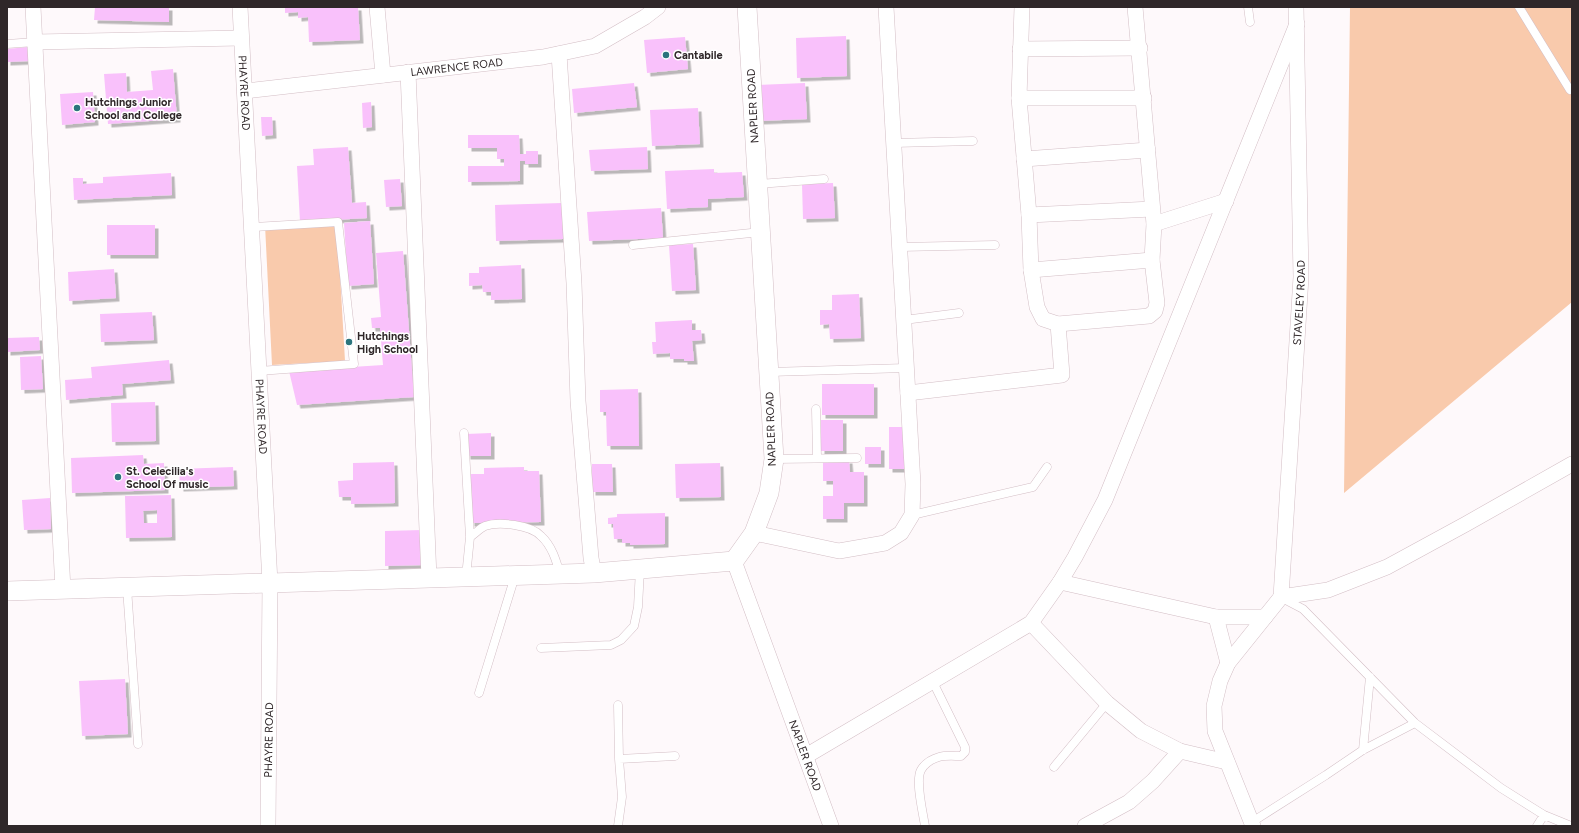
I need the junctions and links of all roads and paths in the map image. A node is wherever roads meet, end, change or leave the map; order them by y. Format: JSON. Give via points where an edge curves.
{"nodes":[{"id":1,"x":33,"y":7,"type":"edge"},
{"id":2,"x":240,"y":7,"type":"edge"},
{"id":3,"x":376,"y":7,"type":"edge"},
{"id":4,"x":658,"y":7,"type":"edge"},
{"id":5,"x":748,"y":7,"type":"edge"},
{"id":6,"x":886,"y":7,"type":"edge"},
{"id":7,"x":1022,"y":7,"type":"edge"},
{"id":8,"x":1135,"y":7,"type":"edge"},
{"id":9,"x":1248,"y":7,"type":"edge"},
{"id":10,"x":1296,"y":7,"type":"edge"},
{"id":11,"x":1519,"y":7,"type":"edge"},
{"id":12,"x":1250,"y":22,"type":"dead end"},
{"id":13,"x":1297,"y":24,"type":"junction"},
{"id":14,"x":241,"y":38,"type":"junction"},
{"id":15,"x":35,"y":42,"type":"junction"},
{"id":16,"x":7,"y":44,"type":"edge"},
{"id":17,"x":1140,"y":48,"type":"junction"},
{"id":18,"x":1020,"y":49,"type":"junction"},
{"id":19,"x":559,"y":54,"type":"junction"},
{"id":20,"x":408,"y":72,"type":"junction"},
{"id":21,"x":383,"y":75,"type":"junction"},
{"id":22,"x":1570,"y":90,"type":"dead end"},
{"id":23,"x":244,"y":91,"type":"junction"},
{"id":24,"x":1019,"y":98,"type":"junction"},
{"id":25,"x":1144,"y":98,"type":"junction"},
{"id":26,"x":973,"y":141,"type":"dead end"},
{"id":27,"x":894,"y":143,"type":"junction"},
{"id":28,"x":1148,"y":150,"type":"junction"},
{"id":29,"x":1024,"y":159,"type":"junction"},
{"id":30,"x":824,"y":179,"type":"dead end"},
{"id":31,"x":758,"y":184,"type":"junction"},
{"id":32,"x":1226,"y":201,"type":"junction"},
{"id":33,"x":1152,"y":208,"type":"junction"},
{"id":34,"x":1029,"y":215,"type":"junction"},
{"id":35,"x":1154,"y":224,"type":"junction"},
{"id":36,"x":252,"y":227,"type":"junction"},
{"id":37,"x":760,"y":232,"type":"junction"},
{"id":38,"x":633,"y":245,"type":"dead end"},
{"id":39,"x":995,"y":245,"type":"dead end"},
{"id":40,"x":900,"y":247,"type":"junction"},
{"id":41,"x":1152,"y":260,"type":"junction"},
{"id":42,"x":1031,"y":270,"type":"junction"},
{"id":43,"x":959,"y":313,"type":"dead end"},
{"id":44,"x":904,"y":320,"type":"junction"},
{"id":45,"x":1058,"y":324,"type":"junction"},
{"id":46,"x":906,"y":368,"type":"junction"},
{"id":47,"x":259,"y":371,"type":"junction"},
{"id":48,"x":769,"y":372,"type":"junction"},
{"id":49,"x":908,"y":393,"type":"junction"},
{"id":50,"x":816,"y":409,"type":"dead end"},
{"id":51,"x":464,"y":434,"type":"dead end"},
{"id":52,"x":817,"y":458,"type":"junction"},
{"id":53,"x":857,"y":458,"type":"dead end"},
{"id":54,"x":774,"y":459,"type":"junction"},
{"id":55,"x":1572,"y":464,"type":"edge"},
{"id":56,"x":1047,"y":467,"type":"dead end"},
{"id":57,"x":912,"y":515,"type":"junction"},
{"id":58,"x":754,"y":533,"type":"junction"},
{"id":59,"x":470,"y":538,"type":"junction"},
{"id":60,"x":734,"y":561,"type":"junction"},
{"id":61,"x":640,"y":569,"type":"junction"},
{"id":62,"x":594,"y":573,"type":"junction"},
{"id":63,"x":560,"y":574,"type":"junction"},
{"id":64,"x":515,"y":576,"type":"junction"},
{"id":65,"x":466,"y":577,"type":"junction"},
{"id":66,"x":429,"y":578,"type":"junction"},
{"id":67,"x":1060,"y":582,"type":"junction"},
{"id":68,"x":270,"y":583,"type":"junction"},
{"id":69,"x":127,"y":588,"type":"junction"},
{"id":70,"x":63,"y":590,"type":"junction"},
{"id":71,"x":7,"y":592,"type":"edge"},
{"id":72,"x":1281,"y":597,"type":"junction"},
{"id":73,"x":1216,"y":617,"type":"junction"},
{"id":74,"x":1265,"y":617,"type":"junction"},
{"id":75,"x":1031,"y":623,"type":"junction"},
{"id":76,"x":541,"y":648,"type":"dead end"},
{"id":77,"x":1228,"y":662,"type":"junction"},
{"id":78,"x":1370,"y":677,"type":"junction"},
{"id":79,"x":932,"y":682,"type":"junction"},
{"id":80,"x":479,"y":693,"type":"dead end"},
{"id":81,"x":1107,"y":703,"type":"junction"},
{"id":82,"x":618,"y":705,"type":"dead end"},
{"id":83,"x":1415,"y":723,"type":"junction"},
{"id":84,"x":138,"y":744,"type":"dead end"},
{"id":85,"x":1363,"y":750,"type":"junction"},
{"id":86,"x":1180,"y":751,"type":"junction"},
{"id":87,"x":675,"y":756,"type":"dead end"},
{"id":88,"x":806,"y":756,"type":"junction"},
{"id":89,"x":619,"y":759,"type":"junction"},
{"id":90,"x":1228,"y":762,"type":"junction"},
{"id":91,"x":1054,"y":767,"type":"dead end"},
{"id":92,"x":1544,"y":815,"type":"junction"},
{"id":93,"x":1252,"y":824,"type":"edge"},
{"id":94,"x":268,"y":826,"type":"edge"},
{"id":95,"x":618,"y":826,"type":"edge"},
{"id":96,"x":831,"y":826,"type":"edge"},
{"id":97,"x":925,"y":826,"type":"edge"},
{"id":98,"x":1085,"y":826,"type":"edge"},
{"id":99,"x":1537,"y":826,"type":"edge"},
{"id":100,"x":1572,"y":826,"type":"edge"}],
"edges":[{"from":1,"to":15,"type":"street"},
{"from":2,"to":14,"type":"street","name":"PHAYRE ROAD"},
{"from":3,"to":21,"type":"street"},
{"from":4,"to":19,"type":"street","name":"LAWRENCE ROAD","via":[[595,46]]},
{"from":5,"to":31,"type":"street","name":"NAPLER ROAD"},
{"from":6,"to":27,"type":"street"},
{"from":7,"to":18,"type":"street"},
{"from":8,"to":17,"type":"street"},
{"from":9,"to":12,"type":"lane"},
{"from":10,"to":13,"type":"street","name":"STAVELEY ROAD"},
{"from":11,"to":22,"type":"lane"},
{"from":13,"to":32,"type":"street"},
{"from":13,"to":72,"type":"street","name":"STAVELEY ROAD","via":[[1302,277]]},
{"from":14,"to":15,"type":"street"},
{"from":14,"to":23,"type":"street","name":"PHAYRE ROAD"},
{"from":15,"to":16,"type":"lane"},
{"from":15,"to":70,"type":"street"},
{"from":17,"to":18,"type":"street"},
{"from":17,"to":25,"type":"street"},
{"from":18,"to":24,"type":"street"},
{"from":19,"to":20,"type":"street","name":"LAWRENCE ROAD"},
{"from":19,"to":62,"type":"street","via":[[574,283],[578,401]]},
{"from":20,"to":21,"type":"street","name":"LAWRENCE ROAD"},
{"from":20,"to":66,"type":"street"},
{"from":21,"to":23,"type":"street","name":"LAWRENCE ROAD"},
{"from":23,"to":36,"type":"street","name":"PHAYRE ROAD"},
{"from":24,"to":25,"type":"street"},
{"from":24,"to":29,"type":"street"},
{"from":25,"to":28,"type":"street"},
{"from":26,"to":27,"type":"lane"},
{"from":27,"to":40,"type":"street"},
{"from":28,"to":29,"type":"street"},
{"from":28,"to":33,"type":"street"},
{"from":29,"to":34,"type":"street"},
{"from":30,"to":31,"type":"lane"},
{"from":31,"to":37,"type":"street","name":"NAPLER ROAD"},
{"from":32,"to":35,"type":"street"},
{"from":32,"to":67,"type":"street","via":[[1105,500]]},
{"from":33,"to":34,"type":"street"},
{"from":33,"to":35,"type":"street"},
{"from":34,"to":42,"type":"street"},
{"from":35,"to":41,"type":"street"},
{"from":36,"to":47,"type":"street","name":"PHAYRE ROAD"},
{"from":36,"to":47,"type":"lane","via":[[338,222],[354,364]]},
{"from":37,"to":38,"type":"lane"},
{"from":37,"to":48,"type":"street","name":"NAPLER ROAD"},
{"from":39,"to":40,"type":"lane"},
{"from":40,"to":44,"type":"street"},
{"from":41,"to":42,"type":"street"},
{"from":41,"to":45,"type":"street","via":[[1157,303],[1155,311],[1149,316]]},
{"from":42,"to":45,"type":"street","via":[[1036,308],[1043,319]]},
{"from":43,"to":44,"type":"lane"},
{"from":44,"to":46,"type":"street"},
{"from":45,"to":49,"type":"street","via":[[1062,374]]},
{"from":46,"to":48,"type":"lane"},
{"from":46,"to":49,"type":"street"},
{"from":47,"to":68,"type":"street","name":"PHAYRE ROAD"},
{"from":48,"to":54,"type":"street","name":"NAPLER ROAD"},
{"from":49,"to":57,"type":"street","via":[[913,484]]},
{"from":50,"to":52,"type":"lane"},
{"from":51,"to":59,"type":"lane"},
{"from":52,"to":53,"type":"lane"},
{"from":52,"to":54,"type":"lane"},
{"from":54,"to":58,"type":"street","name":"NAPLER ROAD","via":[[769,493]]},
{"from":55,"to":72,"type":"street","via":[[1387,567],[1328,590]]},
{"from":56,"to":57,"type":"lane","via":[[1033,487]]},
{"from":57,"to":58,"type":"street","via":[[901,533],[885,543],[839,551]]},
{"from":58,"to":60,"type":"street","name":"NAPLER ROAD"},
{"from":59,"to":63,"type":"lane","via":[[485,526],[530,528],[541,535],[550,547]]},
{"from":59,"to":65,"type":"lane"},
{"from":60,"to":61,"type":"street"},
{"from":60,"to":88,"type":"street","name":"NAPLER ROAD"},
{"from":61,"to":62,"type":"street"},
{"from":61,"to":76,"type":"lane","via":[[634,626],[621,640],[611,645]]},
{"from":62,"to":63,"type":"street"},
{"from":63,"to":64,"type":"street"},
{"from":64,"to":65,"type":"street"},
{"from":64,"to":80,"type":"lane"},
{"from":65,"to":66,"type":"street"},
{"from":66,"to":68,"type":"street"},
{"from":67,"to":73,"type":"street"},
{"from":67,"to":75,"type":"street"},
{"from":68,"to":69,"type":"street"},
{"from":68,"to":94,"type":"street","name":"PHAYRE ROAD"},
{"from":69,"to":70,"type":"street"},
{"from":69,"to":84,"type":"lane"},
{"from":70,"to":71,"type":"street"},
{"from":72,"to":74,"type":"street"},
{"from":72,"to":78,"type":"lane","via":[[1303,609]]},
{"from":73,"to":74,"type":"street"},
{"from":73,"to":77,"type":"street"},
{"from":74,"to":77,"type":"street"},
{"from":75,"to":79,"type":"street"},
{"from":75,"to":81,"type":"street"},
{"from":77,"to":90,"type":"street","via":[[1214,706],[1215,731]]},
{"from":78,"to":83,"type":"lane"},
{"from":78,"to":85,"type":"lane"},
{"from":79,"to":88,"type":"street"},
{"from":79,"to":97,"type":"lane","via":[[965,747],[965,752],[961,756],[939,757],[928,762],[921,770],[919,781]]},
{"from":81,"to":86,"type":"street","via":[[1141,731]]},
{"from":81,"to":91,"type":"lane"},
{"from":82,"to":89,"type":"lane"},
{"from":83,"to":85,"type":"lane"},
{"from":83,"to":92,"type":"lane","via":[[1501,788]]},
{"from":85,"to":93,"type":"lane"},
{"from":86,"to":90,"type":"street"},
{"from":86,"to":98,"type":"street","via":[[1153,781],[1129,802]]},
{"from":87,"to":89,"type":"lane"},
{"from":88,"to":96,"type":"street","name":"NAPLER ROAD"},
{"from":89,"to":95,"type":"lane","via":[[622,797]]},
{"from":90,"to":93,"type":"street"},
{"from":92,"to":99,"type":"lane"},
{"from":92,"to":100,"type":"lane"}]}
